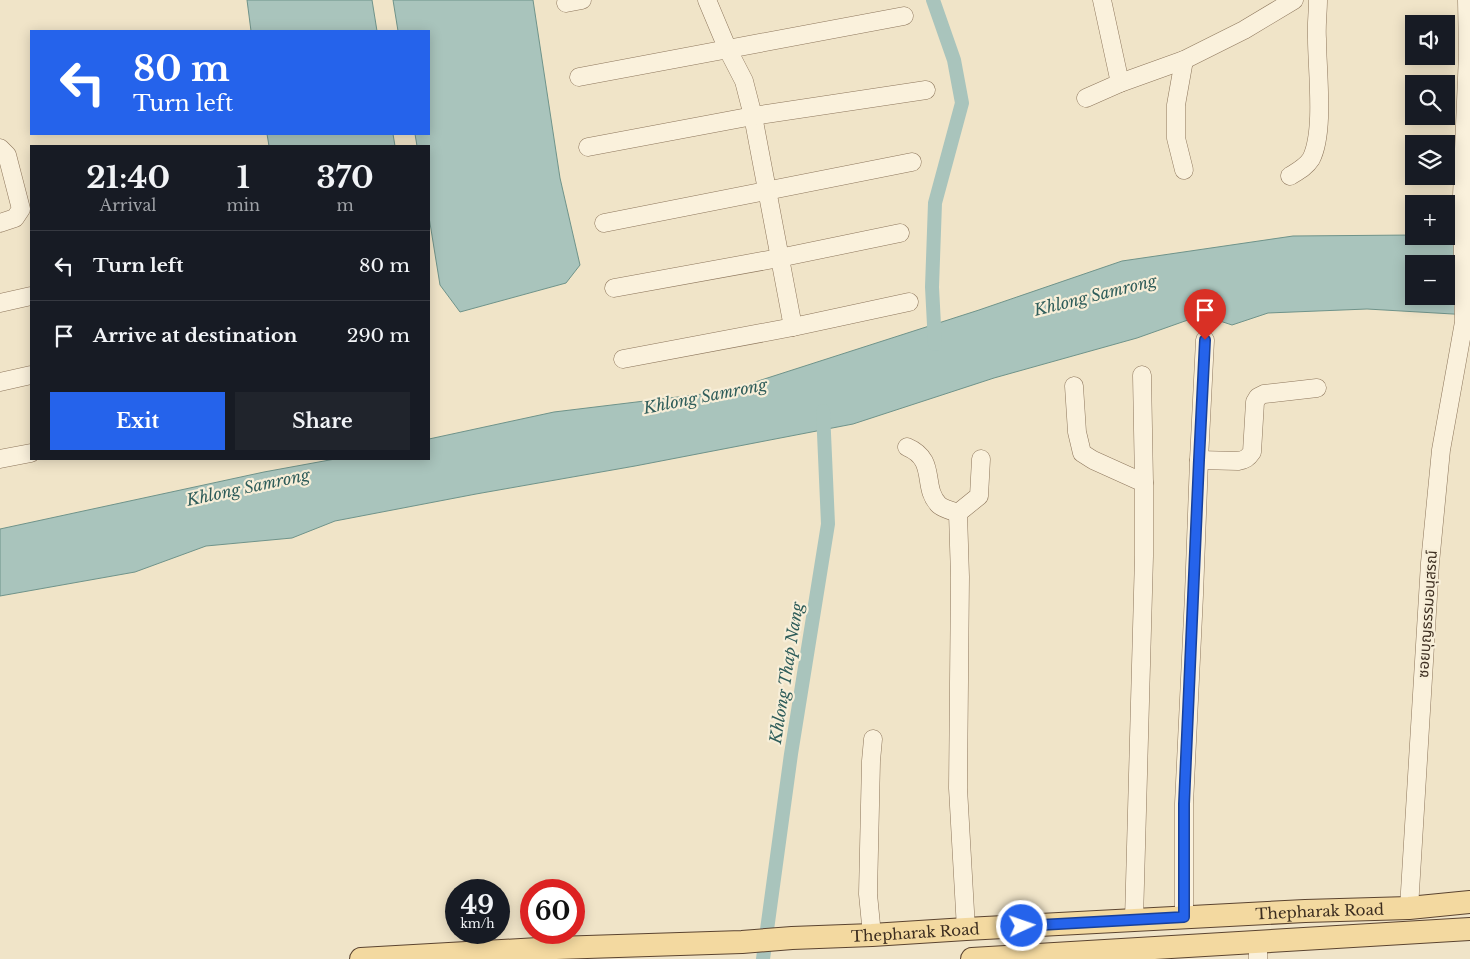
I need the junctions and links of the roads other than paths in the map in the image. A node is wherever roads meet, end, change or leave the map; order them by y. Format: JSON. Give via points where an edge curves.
{"nodes":[{"id":1,"x":707,"y":0,"type":"edge"},
{"id":2,"x":1102,"y":0,"type":"edge"},
{"id":3,"x":1294,"y":0,"type":"edge"},
{"id":4,"x":1318,"y":0,"type":"edge"},
{"id":5,"x":1467,"y":0,"type":"edge"},
{"id":6,"x":904,"y":16,"type":"dead end"},
{"id":7,"x":728,"y":50,"type":"junction"},
{"id":8,"x":1469,"y":54,"type":"edge"},
{"id":9,"x":1184,"y":60,"type":"junction"},
{"id":10,"x":579,"y":77,"type":"dead end"},
{"id":11,"x":1120,"y":83,"type":"junction"},
{"id":12,"x":926,"y":90,"type":"dead end"},
{"id":13,"x":1086,"y":98,"type":"dead end"},
{"id":14,"x":753,"y":116,"type":"junction"},
{"id":15,"x":588,"y":147,"type":"dead end"},
{"id":16,"x":0,"y":148,"type":"edge"},
{"id":17,"x":912,"y":162,"type":"dead end"},
{"id":18,"x":1184,"y":170,"type":"dead end"},
{"id":19,"x":1290,"y":176,"type":"dead end"},
{"id":20,"x":767,"y":191,"type":"junction"},
{"id":21,"x":604,"y":222,"type":"dead end"},
{"id":22,"x":0,"y":223,"type":"edge"},
{"id":23,"x":900,"y":233,"type":"dead end"},
{"id":24,"x":779,"y":258,"type":"junction"},
{"id":25,"x":614,"y":288,"type":"dead end"},
{"id":26,"x":30,"y":296,"type":"edge"},
{"id":27,"x":909,"y":302,"type":"dead end"},
{"id":28,"x":0,"y":303,"type":"edge"},
{"id":29,"x":793,"y":326,"type":"junction"},
{"id":30,"x":1205,"y":340,"type":"dead end"},
{"id":31,"x":623,"y":359,"type":"dead end"},
{"id":32,"x":30,"y":375,"type":"edge"},
{"id":33,"x":1142,"y":375,"type":"dead end"},
{"id":34,"x":0,"y":382,"type":"edge"},
{"id":35,"x":1074,"y":386,"type":"dead end"},
{"id":36,"x":1317,"y":388,"type":"dead end"},
{"id":37,"x":907,"y":448,"type":"dead end"},
{"id":38,"x":30,"y":453,"type":"edge"},
{"id":39,"x":0,"y":459,"type":"edge"},
{"id":40,"x":981,"y":459,"type":"dead end"},
{"id":41,"x":1199,"y":460,"type":"junction"},
{"id":42,"x":1144,"y":483,"type":"junction"},
{"id":43,"x":958,"y":513,"type":"junction"},
{"id":44,"x":873,"y":739,"type":"dead end"},
{"id":45,"x":1470,"y":902,"type":"edge"},
{"id":46,"x":1409,"y":908,"type":"junction"},
{"id":47,"x":1184,"y":917,"type":"junction"},
{"id":48,"x":1134,"y":920,"type":"junction"},
{"id":49,"x":966,"y":929,"type":"junction"},
{"id":50,"x":1470,"y":929,"type":"edge"},
{"id":51,"x":872,"y":935,"type":"junction"},
{"id":52,"x":1258,"y":950,"type":"edge"},
{"id":53,"x":361,"y":959,"type":"edge"},
{"id":54,"x":972,"y":959,"type":"edge"}],
"edges":[{"from":1,"to":7,"type":"street"},
{"from":2,"to":11,"type":"street"},
{"from":3,"to":9,"type":"street"},
{"from":4,"to":19,"type":"street","via":[[1318,137],[1306,166]]},
{"from":5,"to":8,"type":"street","name":"ซอยบุญธรรมอนุสรณ์"},
{"from":6,"to":7,"type":"street"},
{"from":7,"to":10,"type":"street"},
{"from":7,"to":14,"type":"street","via":[[744,81]]},
{"from":8,"to":46,"type":"street","name":"ซอยบุญธรรมอนุสรณ์","via":[[1462,196],[1464,322],[1441,450],[1431,553]]},
{"from":9,"to":11,"type":"street"},
{"from":9,"to":18,"type":"street","via":[[1176,105],[1176,138]]},
{"from":11,"to":13,"type":"street"},
{"from":12,"to":14,"type":"street"},
{"from":14,"to":15,"type":"street"},
{"from":14,"to":20,"type":"street"},
{"from":16,"to":22,"type":"street","via":[[6,155],[21,209],[15,218]]},
{"from":17,"to":20,"type":"street"},
{"from":20,"to":21,"type":"street"},
{"from":20,"to":24,"type":"street"},
{"from":23,"to":24,"type":"street"},
{"from":24,"to":25,"type":"street"},
{"from":24,"to":29,"type":"street"},
{"from":26,"to":28,"type":"street"},
{"from":27,"to":29,"type":"street"},
{"from":29,"to":31,"type":"street"},
{"from":30,"to":41,"type":"street"},
{"from":32,"to":34,"type":"street"},
{"from":33,"to":42,"type":"street"},
{"from":35,"to":42,"type":"street","via":[[1082,453]]},
{"from":36,"to":41,"type":"street","via":[[1258,397],[1249,457],[1238,461]]},
{"from":37,"to":43,"type":"street","via":[[922,458],[936,501]]},
{"from":38,"to":39,"type":"street"},
{"from":40,"to":43,"type":"street","via":[[978,496]]},
{"from":41,"to":47,"type":"street","via":[[1184,804]]},
{"from":42,"to":48,"type":"street"},
{"from":43,"to":49,"type":"street","via":[[958,788]]},
{"from":44,"to":51,"type":"street","via":[[868,894]]},
{"from":45,"to":46,"type":"main road","name":"Thepharak Road"},
{"from":46,"to":47,"type":"main road","name":"Thepharak Road"},
{"from":47,"to":48,"type":"main road","name":"Thepharak Road"},
{"from":48,"to":49,"type":"main road","name":"Thepharak Road"},
{"from":49,"to":51,"type":"main road","name":"Thepharak Road"},
{"from":50,"to":52,"type":"main road","name":"Thepharak Road"},
{"from":51,"to":53,"type":"main road","name":"Thepharak Road"},
{"from":52,"to":54,"type":"main road","name":"Thepharak Road"}]}
